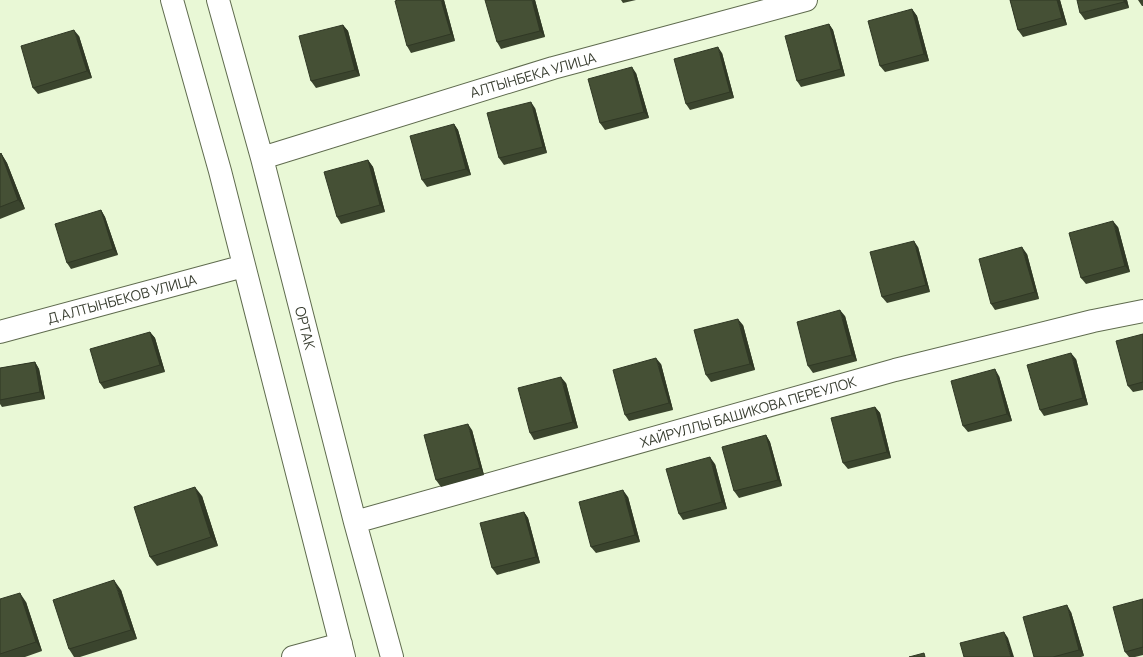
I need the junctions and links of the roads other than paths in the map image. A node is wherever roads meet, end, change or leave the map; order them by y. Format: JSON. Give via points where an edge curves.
{"nodes":[{"id":1,"x":172,"y":0,"type":"edge"},
{"id":2,"x":218,"y":0,"type":"edge"},
{"id":3,"x":806,"y":0,"type":"edge"},
{"id":4,"x":262,"y":158,"type":"junction"},
{"id":5,"x":244,"y":266,"type":"junction"},
{"id":6,"x":1143,"y":311,"type":"edge"},
{"id":7,"x":0,"y":332,"type":"edge"},
{"id":8,"x":355,"y":522,"type":"junction"},
{"id":9,"x":343,"y":650,"type":"edge"},
{"id":10,"x":292,"y":657,"type":"edge"},
{"id":11,"x":392,"y":657,"type":"edge"}],
"edges":[{"from":1,"to":5,"type":"street"},
{"from":2,"to":4,"type":"street","name":"ОРТАК"},
{"from":3,"to":4,"type":"street","name":"АЛТЫНБЕКА УЛИЦА","via":[[553,68]]},
{"from":4,"to":8,"type":"street","name":"ОРТАК"},
{"from":5,"to":7,"type":"street","name":"Д.АЛТЫНБЕКОВ УЛИЦА"},
{"from":5,"to":9,"type":"street"},
{"from":6,"to":8,"type":"street","name":"ХАЙРУЛЛЫ БАШИКОВА ПЕРЕУЛОК","via":[[895,370]]},
{"from":8,"to":11,"type":"street","name":"ОРТАК"},
{"from":9,"to":10,"type":"street"}]}
